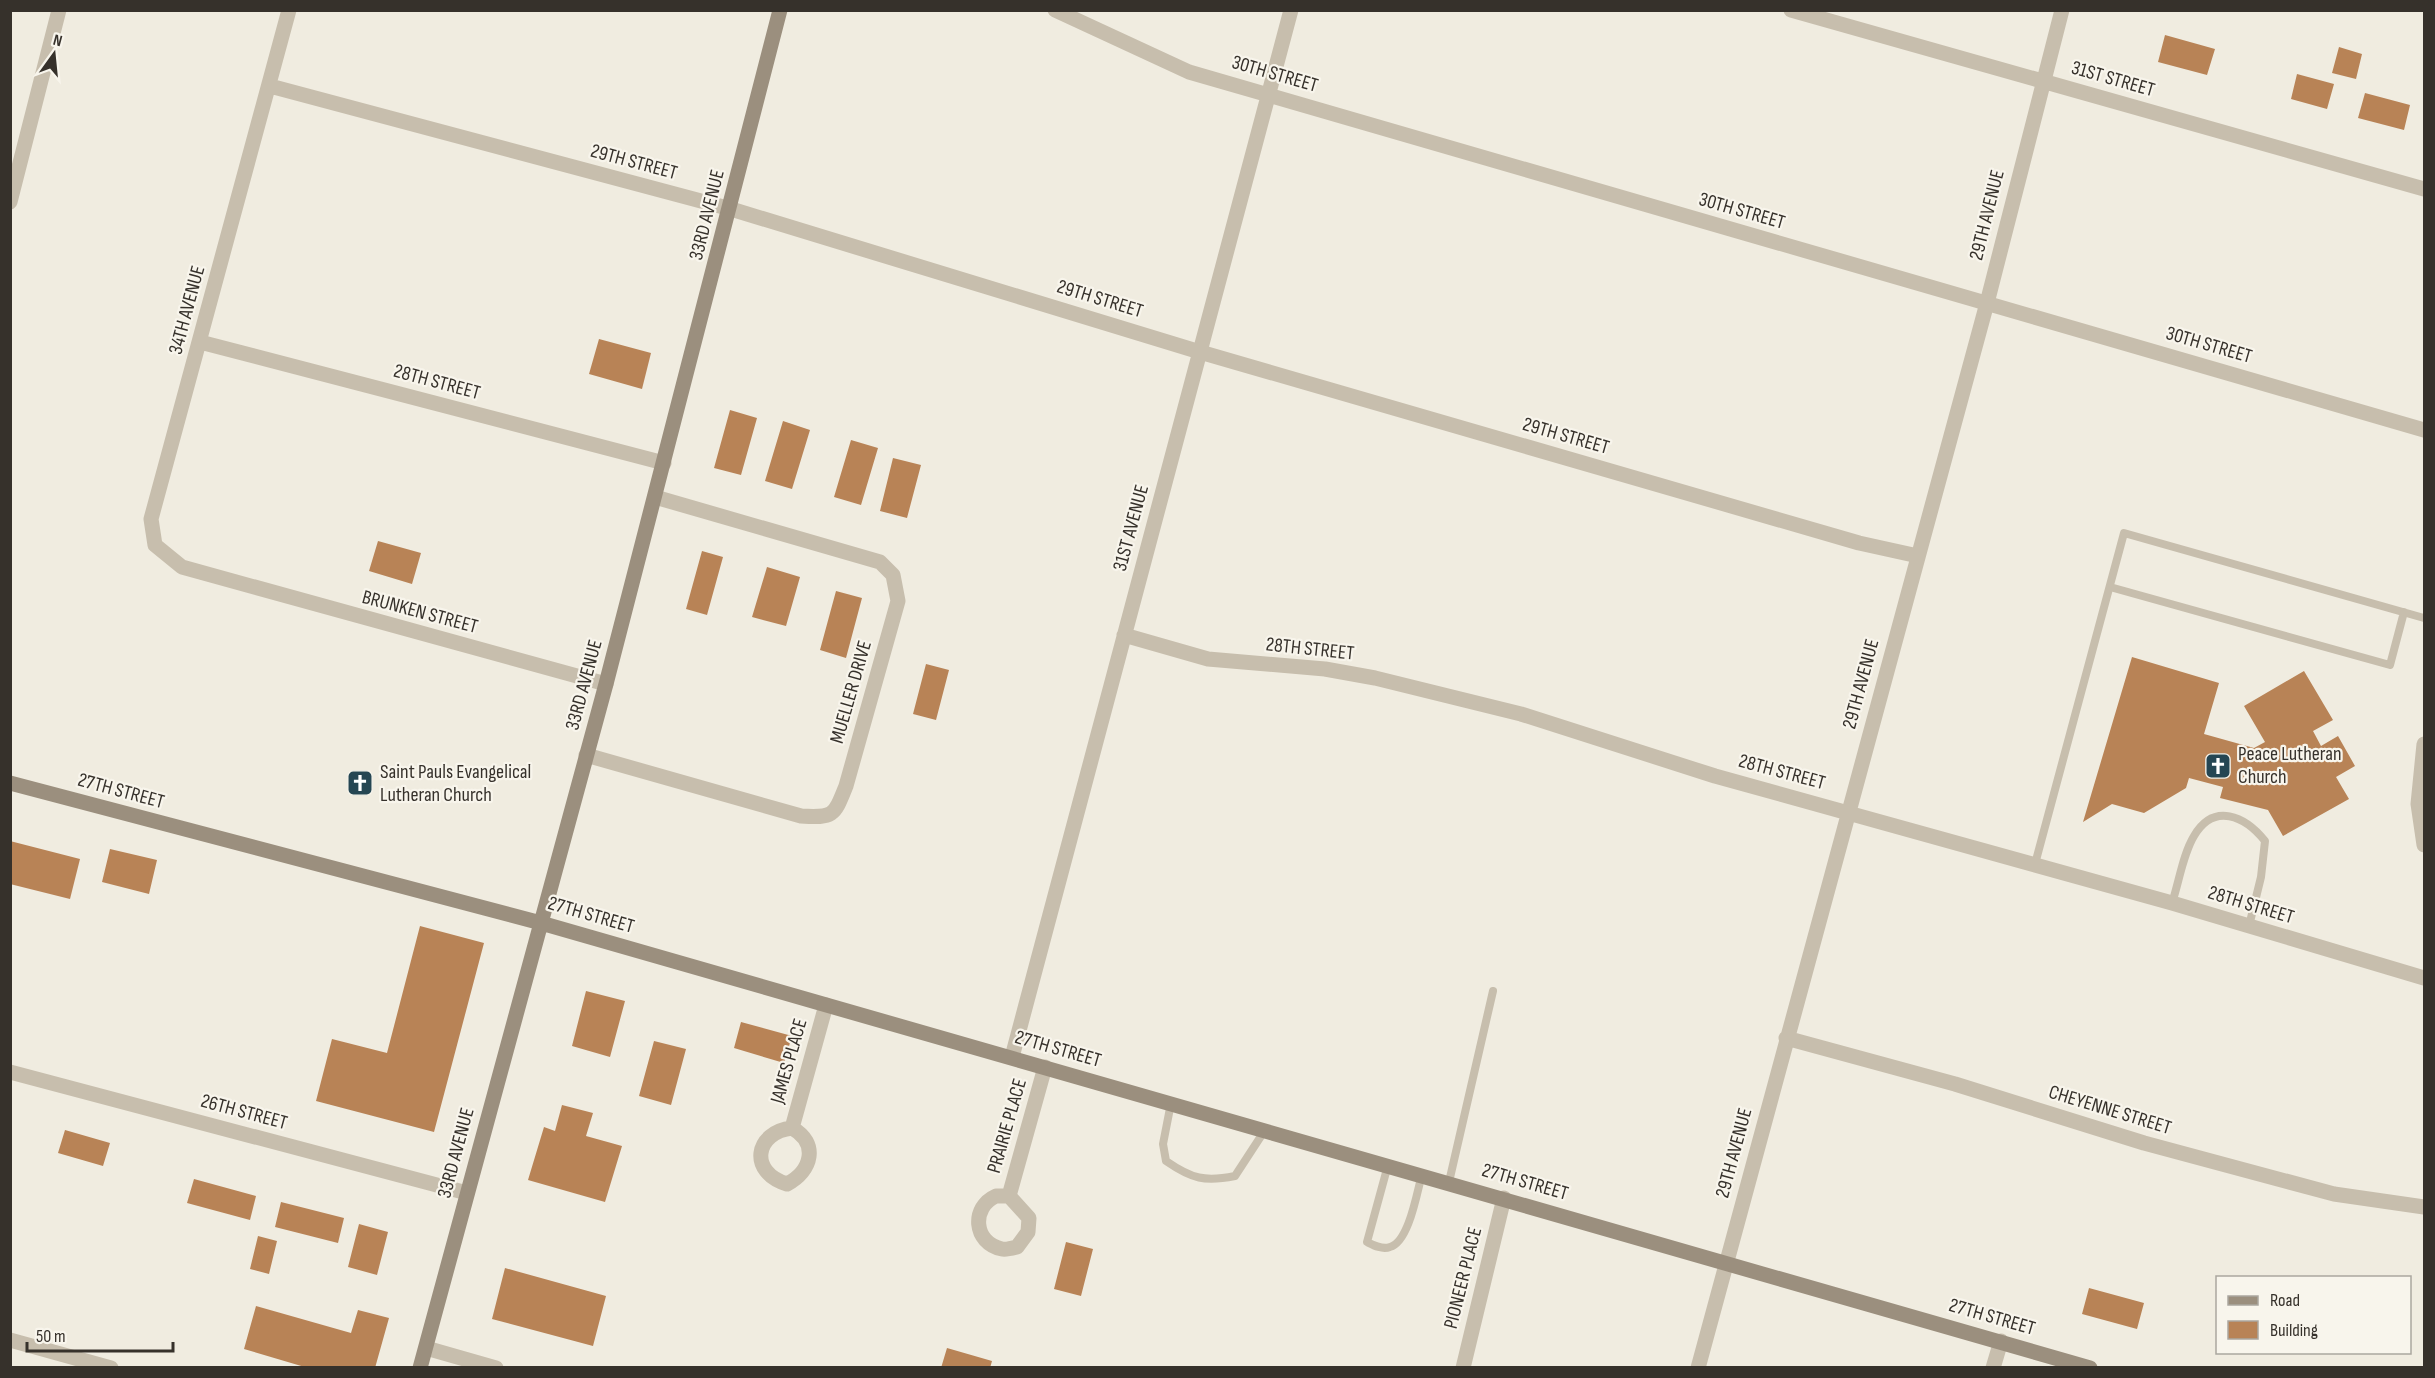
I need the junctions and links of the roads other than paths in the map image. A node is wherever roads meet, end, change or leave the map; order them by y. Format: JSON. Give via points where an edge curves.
{"nodes":[{"id":1,"x":59,"y":10,"type":"edge"},
{"id":2,"x":289,"y":10,"type":"edge"},
{"id":3,"x":780,"y":10,"type":"edge"},
{"id":4,"x":1055,"y":10,"type":"edge"},
{"id":5,"x":1291,"y":10,"type":"edge"},
{"id":6,"x":1791,"y":10,"type":"edge"},
{"id":7,"x":2062,"y":10,"type":"edge"},
{"id":8,"x":1815,"y":14,"type":"edge"},
{"id":9,"x":2043,"y":81,"type":"junction"},
{"id":10,"x":270,"y":86,"type":"junction"},
{"id":11,"x":1268,"y":94,"type":"junction"},
{"id":12,"x":2424,"y":189,"type":"edge"},
{"id":13,"x":10,"y":202,"type":"edge"},
{"id":14,"x":731,"y":209,"type":"junction"},
{"id":15,"x":1986,"y":303,"type":"junction"},
{"id":16,"x":200,"y":342,"type":"junction"},
{"id":17,"x":1200,"y":351,"type":"junction"},
{"id":18,"x":2424,"y":430,"type":"edge"},
{"id":19,"x":664,"y":463,"type":"junction"},
{"id":20,"x":655,"y":497,"type":"junction"},
{"id":21,"x":1918,"y":556,"type":"junction"},
{"id":22,"x":224,"y":579,"type":"joint"},
{"id":23,"x":2110,"y":587,"type":"junction"},
{"id":24,"x":2404,"y":612,"type":"junction"},
{"id":25,"x":2424,"y":618,"type":"edge"},
{"id":26,"x":1124,"y":635,"type":"junction"},
{"id":27,"x":606,"y":684,"type":"junction"},
{"id":28,"x":2424,"y":744,"type":"edge"},
{"id":29,"x":586,"y":755,"type":"junction"},
{"id":30,"x":10,"y":783,"type":"edge"},
{"id":31,"x":1847,"y":812,"type":"junction"},
{"id":32,"x":2424,"y":845,"type":"edge"},
{"id":33,"x":2035,"y":864,"type":"junction"},
{"id":34,"x":2172,"y":903,"type":"junction"},
{"id":35,"x":541,"y":923,"type":"junction"},
{"id":36,"x":2249,"y":926,"type":"junction"},
{"id":37,"x":2424,"y":978,"type":"edge"},
{"id":38,"x":1493,"y":991,"type":"dead end"},
{"id":39,"x":826,"y":1005,"type":"junction"},
{"id":40,"x":1786,"y":1038,"type":"junction"},
{"id":41,"x":1012,"y":1057,"type":"junction"},
{"id":42,"x":1045,"y":1067,"type":"junction"},
{"id":43,"x":10,"y":1072,"type":"edge"},
{"id":44,"x":1171,"y":1103,"type":"junction"},
{"id":45,"x":792,"y":1128,"type":"dead end"},
{"id":46,"x":1265,"y":1130,"type":"junction"},
{"id":47,"x":1388,"y":1165,"type":"junction"},
{"id":48,"x":1422,"y":1174,"type":"junction"},
{"id":49,"x":1449,"y":1182,"type":"junction"},
{"id":50,"x":467,"y":1193,"type":"junction"},
{"id":51,"x":1009,"y":1196,"type":"dead end"},
{"id":52,"x":1504,"y":1198,"type":"junction"},
{"id":53,"x":2424,"y":1207,"type":"edge"},
{"id":54,"x":1726,"y":1261,"type":"junction"},
{"id":55,"x":10,"y":1340,"type":"edge"},
{"id":56,"x":2001,"y":1341,"type":"junction"},
{"id":57,"x":426,"y":1348,"type":"junction"},
{"id":58,"x":111,"y":1368,"type":"edge"},
{"id":59,"x":420,"y":1368,"type":"edge"},
{"id":60,"x":496,"y":1368,"type":"edge"},
{"id":61,"x":1463,"y":1368,"type":"edge"},
{"id":62,"x":1698,"y":1368,"type":"edge"},
{"id":63,"x":1993,"y":1368,"type":"edge"},
{"id":64,"x":2090,"y":1368,"type":"edge"}],
"edges":[{"from":1,"to":13,"type":"street"},
{"from":2,"to":10,"type":"street","name":"34TH AVENUE"},
{"from":3,"to":14,"type":"street","name":"33RD AVENUE"},
{"from":4,"to":11,"type":"street","name":"30TH STREET","via":[[1189,72]]},
{"from":5,"to":11,"type":"street","name":"31ST AVENUE"},
{"from":6,"to":8,"type":"street","name":"31ST STREET"},
{"from":7,"to":9,"type":"street","name":"29TH AVENUE"},
{"from":8,"to":9,"type":"street","name":"31ST STREET"},
{"from":9,"to":12,"type":"street","name":"31ST STREET"},
{"from":9,"to":15,"type":"street","name":"29TH AVENUE"},
{"from":10,"to":14,"type":"street","name":"29TH STREET"},
{"from":10,"to":16,"type":"street","name":"34TH AVENUE"},
{"from":11,"to":15,"type":"street","name":"30TH STREET"},
{"from":11,"to":17,"type":"street","name":"31ST AVENUE"},
{"from":14,"to":17,"type":"street","name":"29TH STREET"},
{"from":14,"to":19,"type":"street","name":"33RD AVENUE"},
{"from":15,"to":18,"type":"street","name":"30TH STREET"},
{"from":15,"to":21,"type":"street","name":"29TH AVENUE"},
{"from":16,"to":19,"type":"street","name":"28TH STREET"},
{"from":16,"to":22,"type":"street","name":"34TH AVENUE","via":[[151,519],[155,545],[182,567]]},
{"from":17,"to":21,"type":"street","name":"29TH STREET","via":[[1859,543]]},
{"from":17,"to":26,"type":"street","name":"31ST AVENUE"},
{"from":19,"to":20,"type":"street","name":"33RD AVENUE"},
{"from":20,"to":27,"type":"street","name":"33RD AVENUE"},
{"from":20,"to":29,"type":"street","name":"MUELLER DRIVE","via":[[880,562],[893,575],[898,601],[846,786],[836,811],[826,818],[801,816]]},
{"from":21,"to":31,"type":"street","name":"29TH AVENUE"},
{"from":22,"to":27,"type":"street","name":"BRUNKEN STREET"},
{"from":23,"to":24,"type":"lane","via":[[2390,665]]},
{"from":23,"to":24,"type":"lane","via":[[2124,533]]},
{"from":23,"to":33,"type":"lane"},
{"from":24,"to":25,"type":"lane"},
{"from":26,"to":31,"type":"street","name":"28TH STREET","via":[[1208,658],[1375,678],[1521,714],[1715,776]]},
{"from":26,"to":41,"type":"street","name":"31ST AVENUE"},
{"from":27,"to":29,"type":"street","name":"33RD AVENUE"},
{"from":28,"to":32,"type":"street","via":[[2418,804]]},
{"from":29,"to":35,"type":"street","name":"33RD AVENUE"},
{"from":30,"to":35,"type":"street","name":"27TH STREET"},
{"from":31,"to":33,"type":"street","name":"28TH STREET"},
{"from":31,"to":40,"type":"street","name":"29TH AVENUE"},
{"from":33,"to":34,"type":"street","name":"28TH STREET"},
{"from":34,"to":36,"type":"street","name":"28TH STREET"},
{"from":34,"to":36,"type":"lane","via":[[2193,837],[2206,820],[2227,815],[2252,825],[2265,841]]},
{"from":35,"to":39,"type":"street","name":"27TH STREET"},
{"from":35,"to":50,"type":"street","name":"33RD AVENUE"},
{"from":36,"to":37,"type":"street","name":"28TH STREET"},
{"from":38,"to":49,"type":"lane"},
{"from":39,"to":41,"type":"street","name":"27TH STREET"},
{"from":39,"to":45,"type":"street","name":"JAMES PLACE"},
{"from":40,"to":53,"type":"street","name":"CHEYENNE STREET","via":[[2334,1194]]},
{"from":40,"to":54,"type":"street","name":"29TH AVENUE"},
{"from":41,"to":42,"type":"street","name":"27TH STREET"},
{"from":42,"to":44,"type":"street","name":"27TH STREET"},
{"from":42,"to":51,"type":"street","name":"PRAIRIE PLACE"},
{"from":43,"to":50,"type":"street","name":"26TH STREET"},
{"from":44,"to":46,"type":"street","name":"27TH STREET"},
{"from":44,"to":46,"type":"lane","via":[[1163,1144],[1166,1161],[1193,1177],[1212,1180],[1235,1176]]},
{"from":46,"to":47,"type":"street","name":"27TH STREET"},
{"from":47,"to":48,"type":"street","name":"27TH STREET"},
{"from":47,"to":48,"type":"lane","via":[[1367,1242],[1378,1247],[1388,1248],[1400,1242]]},
{"from":48,"to":49,"type":"street","name":"27TH STREET"},
{"from":49,"to":52,"type":"street","name":"27TH STREET"},
{"from":50,"to":57,"type":"street","name":"33RD AVENUE"},
{"from":52,"to":54,"type":"street","name":"27TH STREET"},
{"from":52,"to":61,"type":"street","name":"PIONEER PLACE"},
{"from":54,"to":56,"type":"street","name":"27TH STREET"},
{"from":54,"to":62,"type":"street","name":"29TH AVENUE"},
{"from":55,"to":58,"type":"street"},
{"from":56,"to":63,"type":"street"},
{"from":56,"to":64,"type":"street","name":"27TH STREET"},
{"from":57,"to":59,"type":"street","name":"33RD AVENUE"},
{"from":57,"to":60,"type":"street"}]}
